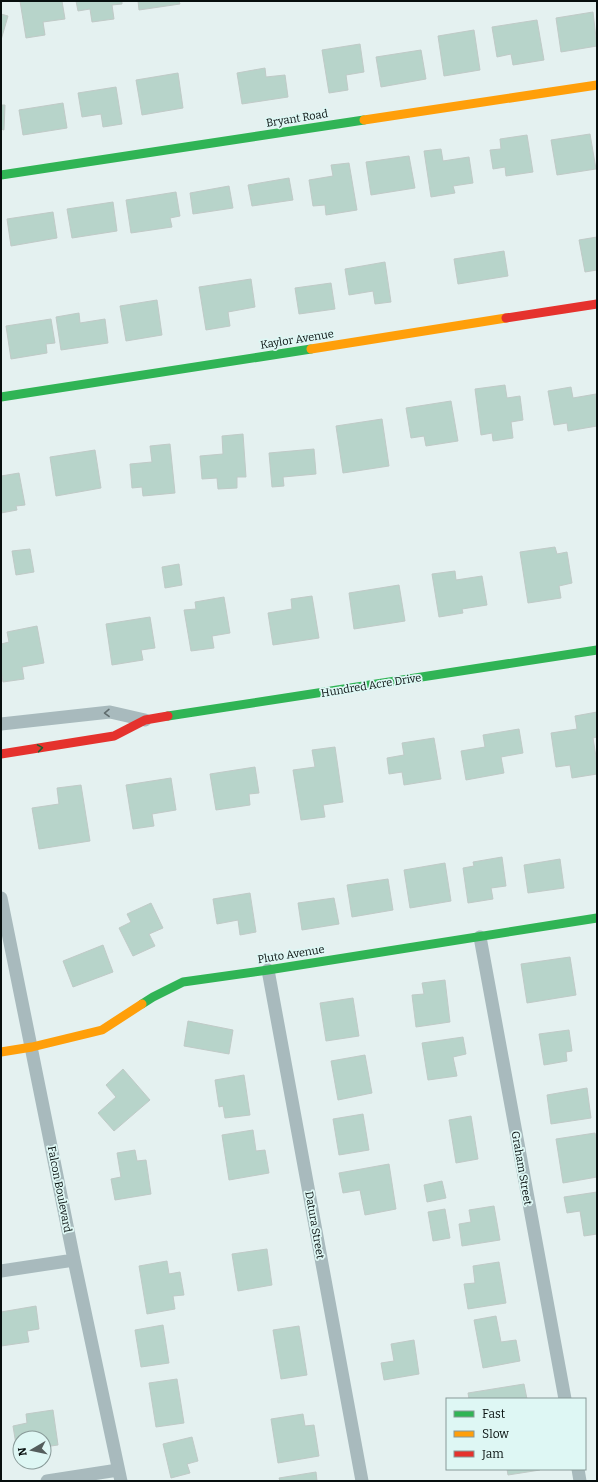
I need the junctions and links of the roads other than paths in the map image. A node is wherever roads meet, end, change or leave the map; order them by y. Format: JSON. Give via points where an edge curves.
{"nodes":[{"id":1,"x":597,"y":85,"type":"edge"},
{"id":2,"x":1,"y":175,"type":"edge"},
{"id":3,"x":597,"y":304,"type":"edge"},
{"id":4,"x":1,"y":397,"type":"edge"},
{"id":5,"x":597,"y":650,"type":"edge"},
{"id":6,"x":145,"y":720,"type":"junction"},
{"id":7,"x":1,"y":724,"type":"edge"},
{"id":8,"x":1,"y":754,"type":"edge"},
{"id":9,"x":1,"y":898,"type":"edge"},
{"id":10,"x":597,"y":918,"type":"edge"},
{"id":11,"x":480,"y":937,"type":"junction"},
{"id":12,"x":268,"y":970,"type":"junction"},
{"id":13,"x":32,"y":1047,"type":"junction"},
{"id":14,"x":1,"y":1052,"type":"edge"},
{"id":15,"x":74,"y":1260,"type":"junction"},
{"id":16,"x":1,"y":1271,"type":"edge"},
{"id":17,"x":565,"y":1398,"type":"edge"},
{"id":18,"x":578,"y":1470,"type":"edge"},
{"id":19,"x":120,"y":1475,"type":"edge"},
{"id":20,"x":47,"y":1481,"type":"edge"},
{"id":21,"x":362,"y":1481,"type":"edge"},
{"id":22,"x":580,"y":1481,"type":"edge"}],
"edges":[{"from":1,"to":2,"type":"street","name":"Bryant Road"},
{"from":3,"to":4,"type":"street","name":"Kaylor Avenue"},
{"from":5,"to":6,"type":"street","name":"Hundred Acre Drive"},
{"from":6,"to":7,"type":"street","name":"Hundred Acre Drive","one_way":true,"via":[[110,712]]},
{"from":8,"to":6,"type":"street","name":"Hundred Acre Drive","one_way":true,"via":[[114,736]]},
{"from":9,"to":13,"type":"street","name":"Falcon Boulevard"},
{"from":10,"to":11,"type":"street","name":"Pluto Avenue"},
{"from":11,"to":12,"type":"street","name":"Pluto Avenue"},
{"from":11,"to":17,"type":"street","name":"Graham Street"},
{"from":12,"to":13,"type":"street","name":"Pluto Avenue","via":[[182,982],[153,997],[102,1030]]},
{"from":12,"to":21,"type":"street","name":"Datura Street"},
{"from":13,"to":14,"type":"street","name":"Pluto Avenue"},
{"from":13,"to":15,"type":"street","name":"Falcon Boulevard"},
{"from":15,"to":16,"type":"street"},
{"from":15,"to":19,"type":"street","name":"Falcon Boulevard"},
{"from":18,"to":22,"type":"street"},
{"from":19,"to":20,"type":"street"}]}
